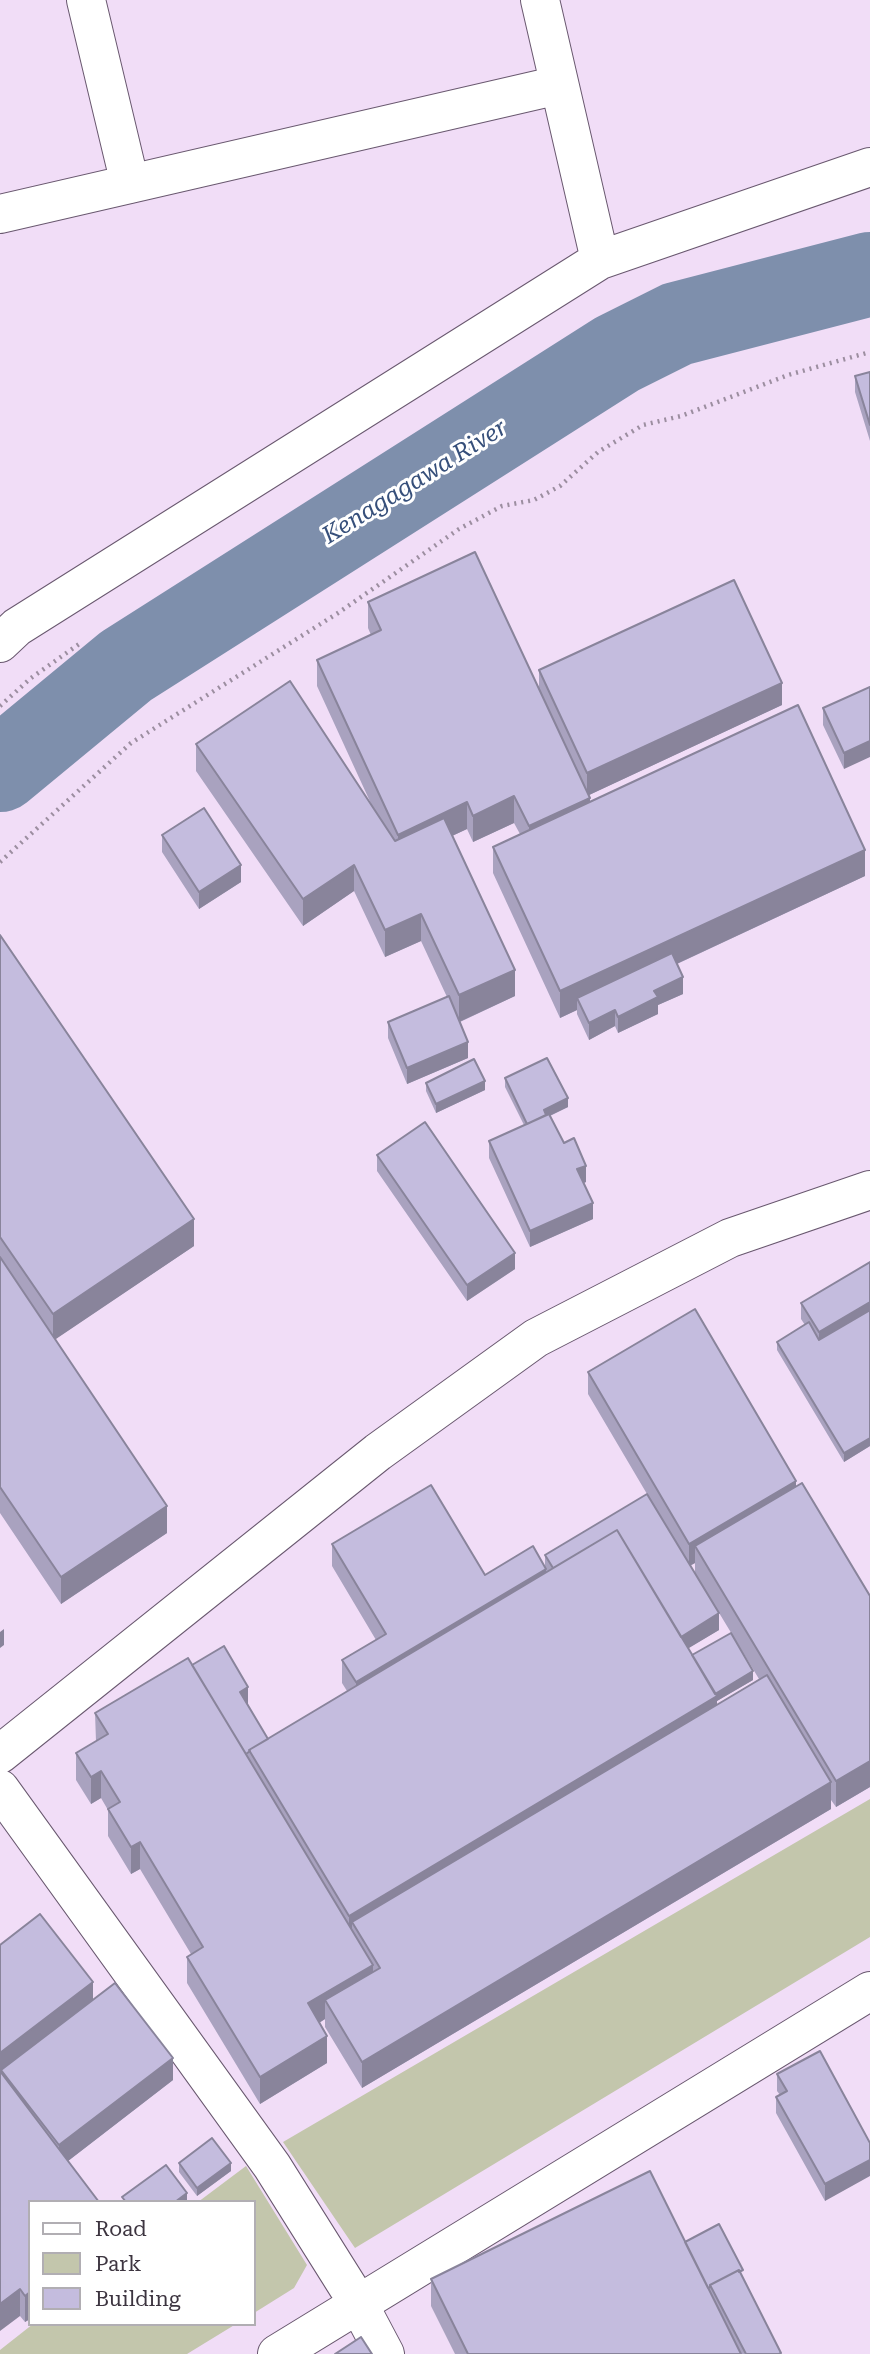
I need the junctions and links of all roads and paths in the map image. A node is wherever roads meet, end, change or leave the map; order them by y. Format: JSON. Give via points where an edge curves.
{"nodes":[{"id":1,"x":86,"y":0,"type":"edge"},
{"id":2,"x":540,"y":0,"type":"edge"},
{"id":3,"x":559,"y":85,"type":"junction"},
{"id":4,"x":870,"y":167,"type":"edge"},
{"id":5,"x":130,"y":184,"type":"junction"},
{"id":6,"x":0,"y":214,"type":"edge"},
{"id":7,"x":600,"y":260,"type":"junction"},
{"id":8,"x":870,"y":352,"type":"edge"},
{"id":9,"x":87,"y":638,"type":"dead end"},
{"id":10,"x":0,"y":643,"type":"edge"},
{"id":11,"x":0,"y":706,"type":"edge"},
{"id":12,"x":0,"y":862,"type":"edge"},
{"id":13,"x":870,"y":1190,"type":"edge"},
{"id":14,"x":0,"y":1754,"type":"edge"},
{"id":15,"x":0,"y":1789,"type":"edge"},
{"id":16,"x":870,"y":1991,"type":"edge"},
{"id":17,"x":358,"y":2304,"type":"junction"},
{"id":18,"x":277,"y":2354,"type":"edge"},
{"id":19,"x":385,"y":2354,"type":"edge"}],
"edges":[{"from":1,"to":5,"type":"street"},
{"from":2,"to":3,"type":"street"},
{"from":3,"to":5,"type":"street"},
{"from":3,"to":7,"type":"street"},
{"from":4,"to":7,"type":"street"},
{"from":5,"to":6,"type":"street"},
{"from":7,"to":10,"type":"street","via":[[17,626]]},
{"from":8,"to":12,"type":"path","via":[[643,425],[598,452],[560,486],[534,500],[502,506],[459,529],[338,613],[131,743]]},
{"from":9,"to":11,"type":"path"},
{"from":13,"to":14,"type":"street","via":[[730,1238],[536,1338],[378,1452]]},
{"from":15,"to":17,"type":"street","via":[[272,2166]]},
{"from":16,"to":17,"type":"street"},
{"from":17,"to":18,"type":"street"},
{"from":17,"to":19,"type":"street"}]}
